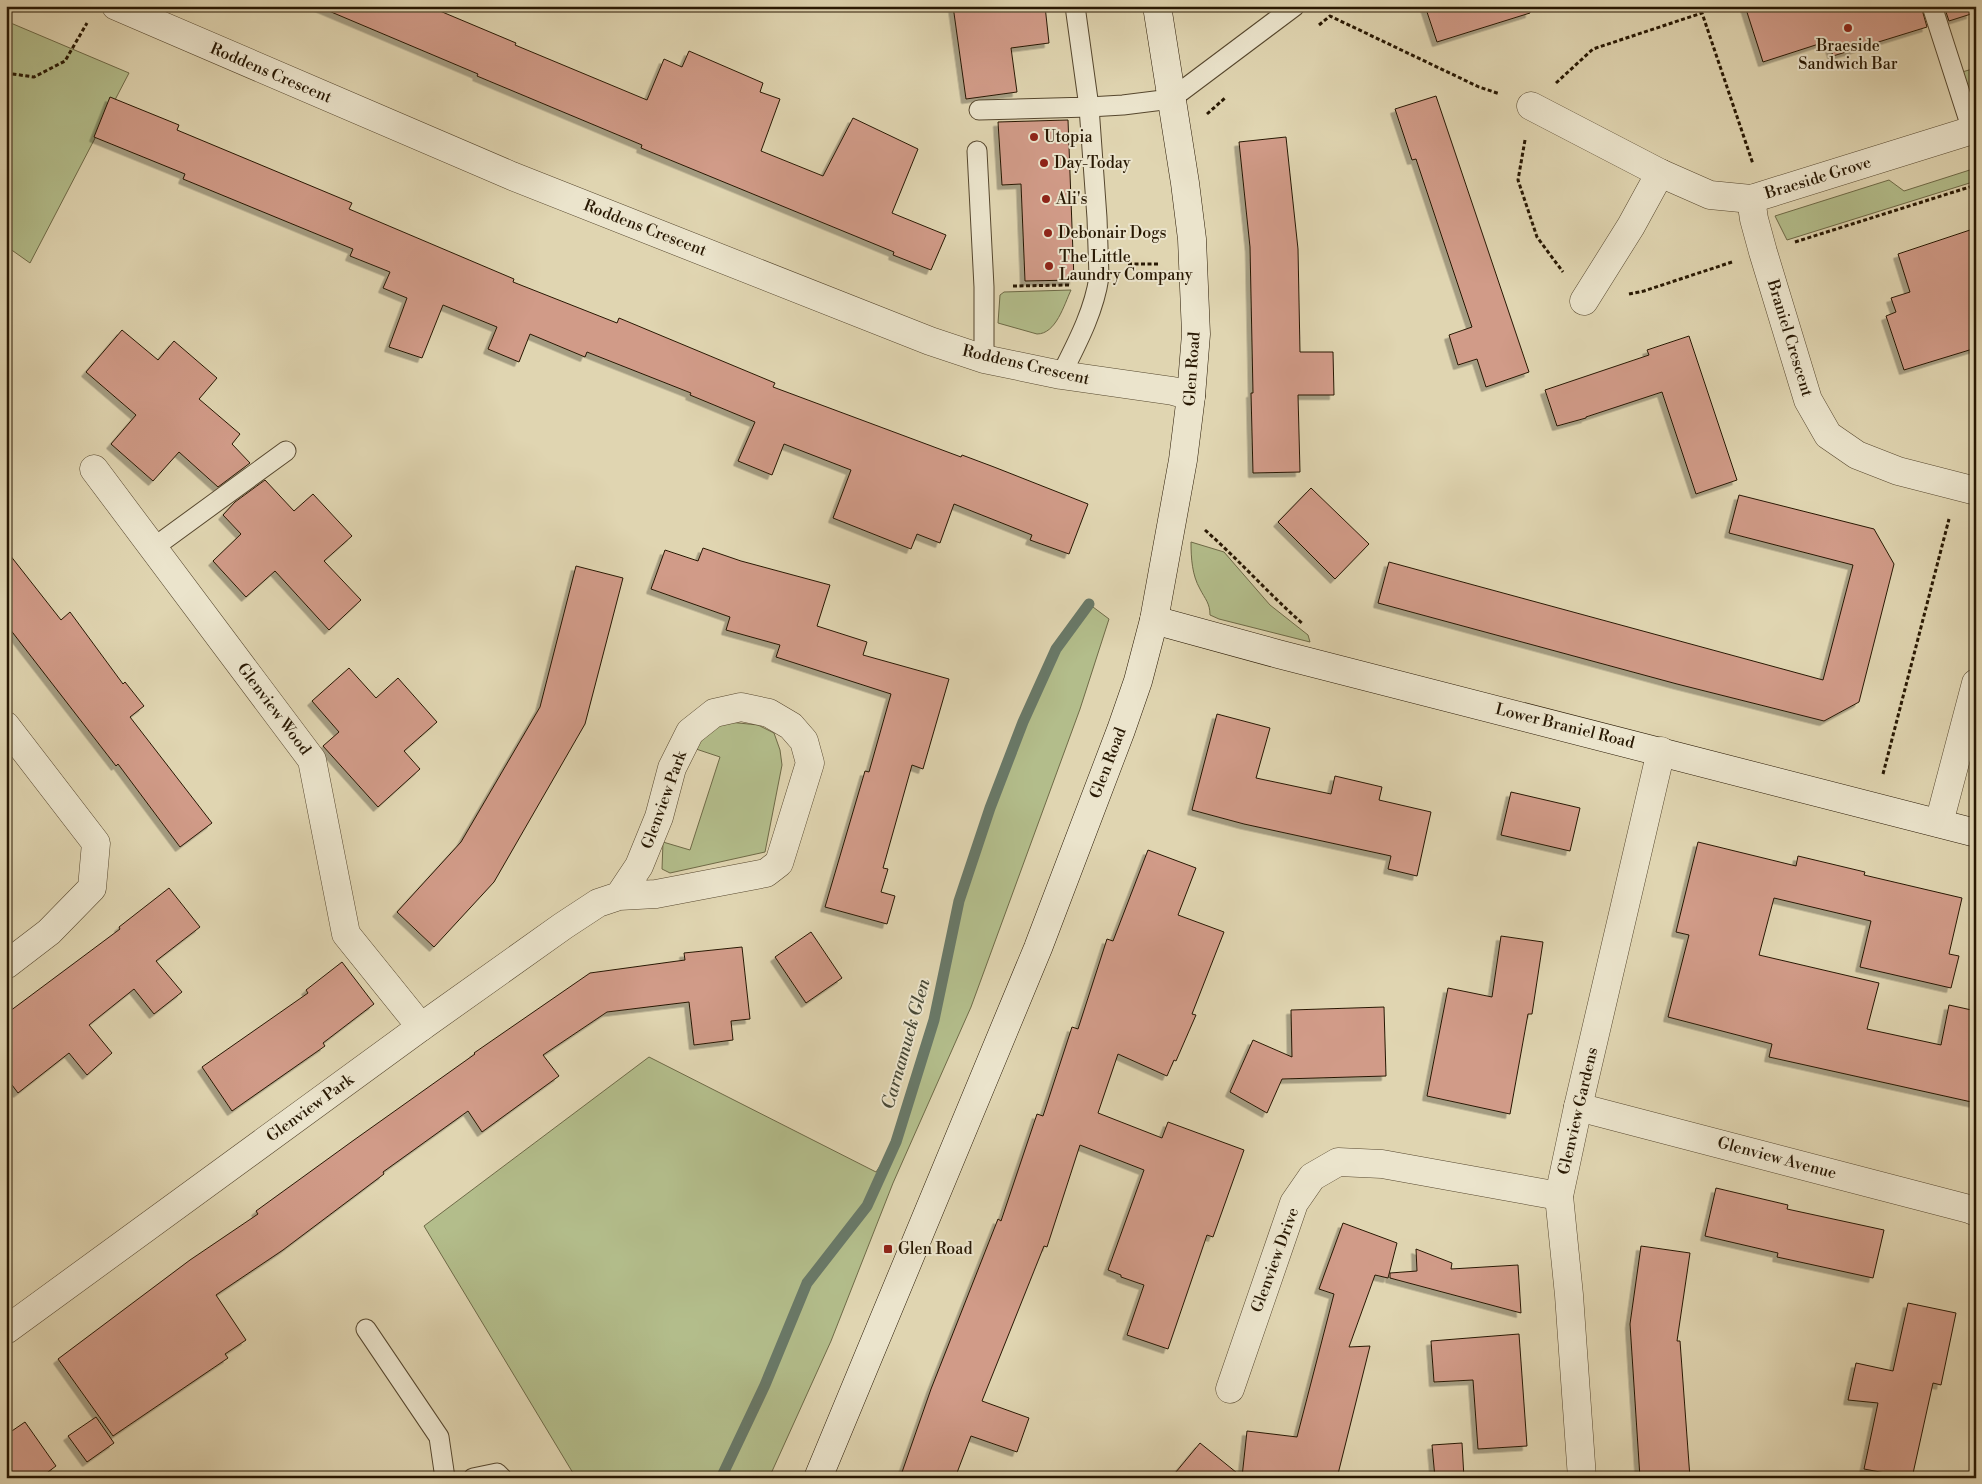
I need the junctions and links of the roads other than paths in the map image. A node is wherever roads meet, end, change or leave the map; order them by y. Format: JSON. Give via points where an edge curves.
{"nodes":[{"id":1,"x":116,"y":6,"type":"edge"},
{"id":2,"x":1076,"y":6,"type":"edge"},
{"id":3,"x":1157,"y":6,"type":"edge"},
{"id":4,"x":1295,"y":6,"type":"edge"},
{"id":5,"x":1932,"y":6,"type":"edge"},
{"id":6,"x":1172,"y":99,"type":"junction"},
{"id":7,"x":1531,"y":106,"type":"road end"},
{"id":8,"x":1089,"y":107,"type":"junction"},
{"id":9,"x":979,"y":110,"type":"dead end"},
{"id":10,"x":1974,"y":130,"type":"edge"},
{"id":11,"x":977,"y":151,"type":"dead end"},
{"id":12,"x":1660,"y":173,"type":"junction"},
{"id":13,"x":1758,"y":197,"type":"junction"},
{"id":14,"x":1584,"y":301,"type":"road end"},
{"id":15,"x":984,"y":358,"type":"junction"},
{"id":16,"x":1061,"y":375,"type":"junction"},
{"id":17,"x":1191,"y":396,"type":"junction"},
{"id":18,"x":286,"y":451,"type":"dead end"},
{"id":19,"x":94,"y":469,"type":"dead end"},
{"id":20,"x":1967,"y":489,"type":"edge"},
{"id":21,"x":153,"y":548,"type":"junction"},
{"id":22,"x":1154,"y":620,"type":"junction"},
{"id":23,"x":1976,"y":683,"type":"edge"},
{"id":24,"x":6,"y":726,"type":"edge"},
{"id":25,"x":1661,"y":751,"type":"junction"},
{"id":26,"x":1940,"y":823,"type":"junction"},
{"id":27,"x":1976,"y":833,"type":"edge"},
{"id":28,"x":619,"y":896,"type":"junction"},
{"id":29,"x":6,"y":965,"type":"edge"},
{"id":30,"x":421,"y":1027,"type":"junction"},
{"id":31,"x":1578,"y":1107,"type":"junction"},
{"id":32,"x":1559,"y":1196,"type":"junction"},
{"id":33,"x":1976,"y":1212,"type":"edge"},
{"id":34,"x":366,"y":1329,"type":"dead end"},
{"id":35,"x":6,"y":1330,"type":"edge"},
{"id":36,"x":1230,"y":1388,"type":"dead end"},
{"id":37,"x":445,"y":1478,"type":"edge"},
{"id":38,"x":473,"y":1478,"type":"edge"},
{"id":39,"x":502,"y":1478,"type":"edge"},
{"id":40,"x":818,"y":1478,"type":"edge"},
{"id":41,"x":1582,"y":1478,"type":"edge"}],
"edges":[{"from":1,"to":15,"type":"street","name":"Roddens Crescent","via":[[512,176],[930,340]]},
{"from":2,"to":8,"type":"lane"},
{"from":3,"to":6,"type":"street","name":"Glen Road"},
{"from":4,"to":6,"type":"lane"},
{"from":5,"to":10,"type":"lane"},
{"from":6,"to":8,"type":"lane"},
{"from":6,"to":17,"type":"street","name":"Glen Road","via":[[1192,239],[1196,334]]},
{"from":7,"to":12,"type":"street","name":"Braeside Grove"},
{"from":8,"to":9,"type":"lane"},
{"from":8,"to":16,"type":"lane","via":[[1097,218],[1097,286],[1082,333]]},
{"from":10,"to":13,"type":"street","name":"Braeside Grove"},
{"from":11,"to":15,"type":"lane"},
{"from":12,"to":13,"type":"street","name":"Braeside Grove","via":[[1710,195]]},
{"from":12,"to":14,"type":"street","via":[[1632,226]]},
{"from":13,"to":20,"type":"street","name":"Braniel Crescent","via":[[1754,219],[1763,252],[1808,400],[1828,435],[1857,455],[1898,471]]},
{"from":15,"to":16,"type":"street","name":"Roddens Crescent"},
{"from":16,"to":17,"type":"street","name":"Roddens Crescent"},
{"from":17,"to":22,"type":"street","name":"Glen Road"},
{"from":18,"to":21,"type":"lane"},
{"from":19,"to":21,"type":"street","name":"Glenview Wood"},
{"from":21,"to":30,"type":"street","name":"Glenview Wood","via":[[312,760],[346,934]]},
{"from":22,"to":25,"type":"street","name":"Lower Braniel Road"},
{"from":22,"to":40,"type":"street","name":"Glen Road","via":[[1129,705],[1038,948]]},
{"from":23,"to":26,"type":"street"},
{"from":24,"to":29,"type":"street","via":[[96,843],[92,888],[49,932]]},
{"from":25,"to":26,"type":"street","name":"Lower Braniel Road"},
{"from":25,"to":31,"type":"street","name":"Glenview Gardens"},
{"from":26,"to":27,"type":"street","name":"Lower Braniel Road"},
{"from":28,"to":28,"type":"street","name":"Glenview Park","via":[[656,894],[766,873],[779,863],[810,763],[804,742],[791,726],[769,714],[741,707],[714,713],[690,732],[672,768],[659,817],[639,866]]},
{"from":28,"to":30,"type":"street","name":"Glenview Park","via":[[598,903],[563,926]]},
{"from":30,"to":35,"type":"street","name":"Glenview Park"},
{"from":31,"to":32,"type":"street","name":"Glenview Gardens"},
{"from":31,"to":33,"type":"street","name":"Glenview Avenue"},
{"from":32,"to":36,"type":"street","name":"Glenview Drive","via":[[1382,1164],[1338,1162],[1312,1176],[1294,1203]]},
{"from":32,"to":41,"type":"street","name":"Glenview Gardens"},
{"from":34,"to":37,"type":"lane","via":[[439,1437]]},
{"from":38,"to":39,"type":"lane","via":[[497,1473]]}]}
